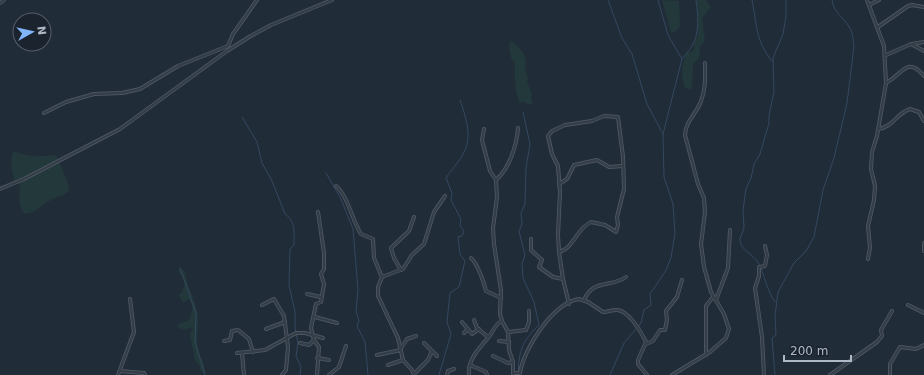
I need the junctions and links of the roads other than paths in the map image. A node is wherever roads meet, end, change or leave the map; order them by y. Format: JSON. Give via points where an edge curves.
{"nodes":[{"id":1,"x":4,"y":0,"type":"edge"},
{"id":2,"x":258,"y":0,"type":"edge"},
{"id":3,"x":332,"y":0,"type":"edge"},
{"id":4,"x":867,"y":0,"type":"edge"},
{"id":5,"x":879,"y":0,"type":"edge"},
{"id":6,"x":0,"y":3,"type":"edge"},
{"id":7,"x":869,"y":6,"type":"junction"},
{"id":8,"x":924,"y":7,"type":"edge"},
{"id":9,"x":878,"y":27,"type":"junction"},
{"id":10,"x":924,"y":42,"type":"edge"},
{"id":11,"x":911,"y":44,"type":"junction"},
{"id":12,"x":228,"y":46,"type":"junction"},
{"id":13,"x":227,"y":50,"type":"junction"},
{"id":14,"x":924,"y":51,"type":"edge"},
{"id":15,"x":886,"y":55,"type":"junction"},
{"id":16,"x":705,"y":63,"type":"dead end"},
{"id":17,"x":924,"y":76,"type":"edge"},
{"id":18,"x":886,"y":83,"type":"junction"},
{"id":19,"x":44,"y":113,"type":"dead end"},
{"id":20,"x":924,"y":121,"type":"edge"},
{"id":21,"x":518,"y":128,"type":"dead end"},
{"id":22,"x":484,"y":129,"type":"dead end"},
{"id":23,"x":878,"y":129,"type":"junction"},
{"id":24,"x":624,"y":166,"type":"junction"},
{"id":25,"x":496,"y":180,"type":"junction"},
{"id":26,"x":559,"y":184,"type":"junction"},
{"id":27,"x":336,"y":186,"type":"dead end"},
{"id":28,"x":0,"y":189,"type":"edge"},
{"id":29,"x":445,"y":196,"type":"dead end"},
{"id":30,"x":318,"y":212,"type":"dead end"},
{"id":31,"x":414,"y":217,"type":"dead end"},
{"id":32,"x":730,"y":230,"type":"dead end"},
{"id":33,"x":531,"y":239,"type":"dead end"},
{"id":34,"x":924,"y":242,"type":"edge"},
{"id":35,"x":765,"y":246,"type":"dead end"},
{"id":36,"x":559,"y":252,"type":"junction"},
{"id":37,"x":924,"y":252,"type":"edge"},
{"id":38,"x":471,"y":258,"type":"dead end"},
{"id":39,"x":868,"y":259,"type":"dead end"},
{"id":40,"x":401,"y":270,"type":"junction"},
{"id":41,"x":382,"y":277,"type":"junction"},
{"id":42,"x":626,"y":277,"type":"dead end"},
{"id":43,"x":563,"y":279,"type":"junction"},
{"id":44,"x":682,"y":280,"type":"dead end"},
{"id":45,"x":307,"y":294,"type":"dead end"},
{"id":46,"x":321,"y":297,"type":"junction"},
{"id":47,"x":713,"y":297,"type":"junction"},
{"id":48,"x":501,"y":298,"type":"junction"},
{"id":49,"x":130,"y":299,"type":"dead end"},
{"id":50,"x":584,"y":300,"type":"junction"},
{"id":51,"x":716,"y":301,"type":"junction"},
{"id":52,"x":262,"y":304,"type":"dead end"},
{"id":53,"x":569,"y":304,"type":"junction"},
{"id":54,"x":908,"y":305,"type":"dead end"},
{"id":55,"x":529,"y":311,"type":"dead end"},
{"id":56,"x":892,"y":311,"type":"dead end"},
{"id":57,"x":924,"y":313,"type":"edge"},
{"id":58,"x":315,"y":317,"type":"junction"},
{"id":59,"x":474,"y":320,"type":"dead end"},
{"id":60,"x":502,"y":321,"type":"junction"},
{"id":61,"x":285,"y":322,"type":"junction"},
{"id":62,"x":462,"y":322,"type":"dead end"},
{"id":63,"x":337,"y":323,"type":"dead end"},
{"id":64,"x":266,"y":329,"type":"dead end"},
{"id":65,"x":479,"y":329,"type":"junction"},
{"id":66,"x":468,"y":330,"type":"junction"},
{"id":67,"x":508,"y":332,"type":"junction"},
{"id":68,"x":464,"y":333,"type":"dead end"},
{"id":69,"x":313,"y":336,"type":"junction"},
{"id":70,"x":416,"y":336,"type":"dead end"},
{"id":71,"x":489,"y":337,"type":"junction"},
{"id":72,"x":323,"y":338,"type":"dead end"},
{"id":73,"x":287,"y":340,"type":"junction"},
{"id":74,"x":314,"y":340,"type":"junction"},
{"id":75,"x":224,"y":341,"type":"dead end"},
{"id":76,"x":499,"y":341,"type":"dead end"},
{"id":77,"x":509,"y":342,"type":"junction"},
{"id":78,"x":300,"y":343,"type":"dead end"},
{"id":79,"x":424,"y":343,"type":"dead end"},
{"id":80,"x":646,"y":344,"type":"junction"},
{"id":81,"x":924,"y":345,"type":"edge"},
{"id":82,"x":346,"y":346,"type":"dead end"},
{"id":83,"x":401,"y":349,"type":"junction"},
{"id":84,"x":432,"y":351,"type":"junction"},
{"id":85,"x":253,"y":352,"type":"junction"},
{"id":86,"x":242,"y":353,"type":"junction"},
{"id":87,"x":237,"y":354,"type":"dead end"},
{"id":88,"x":378,"y":355,"type":"dead end"},
{"id":89,"x":706,"y":355,"type":"junction"},
{"id":90,"x":437,"y":356,"type":"dead end"},
{"id":91,"x":494,"y":356,"type":"dead end"},
{"id":92,"x":317,"y":358,"type":"junction"},
{"id":93,"x":329,"y":360,"type":"dead end"},
{"id":94,"x":403,"y":360,"type":"junction"},
{"id":95,"x":513,"y":362,"type":"junction"},
{"id":96,"x":388,"y":365,"type":"dead end"},
{"id":97,"x":470,"y":365,"type":"junction"},
{"id":98,"x":454,"y":369,"type":"dead end"},
{"id":99,"x":120,"y":371,"type":"junction"},
{"id":100,"x":513,"y":374,"type":"edge"},
{"id":101,"x":118,"y":375,"type":"edge"},
{"id":102,"x":145,"y":375,"type":"edge"},
{"id":103,"x":244,"y":375,"type":"edge"},
{"id":104,"x":282,"y":375,"type":"edge"},
{"id":105,"x":318,"y":375,"type":"edge"},
{"id":106,"x":329,"y":375,"type":"edge"},
{"id":107,"x":414,"y":375,"type":"edge"},
{"id":108,"x":447,"y":375,"type":"edge"},
{"id":109,"x":469,"y":375,"type":"edge"},
{"id":110,"x":487,"y":375,"type":"edge"},
{"id":111,"x":647,"y":375,"type":"edge"},
{"id":112,"x":672,"y":375,"type":"edge"},
{"id":113,"x":764,"y":375,"type":"edge"},
{"id":114,"x":830,"y":375,"type":"edge"},
{"id":115,"x":890,"y":375,"type":"edge"}],
"edges":[{"from":1,"to":6,"type":"street"},
{"from":2,"to":12,"type":"street","via":[[233,34]]},
{"from":3,"to":13,"type":"street","via":[[271,25]]},
{"from":4,"to":7,"type":"street"},
{"from":5,"to":7,"type":"street"},
{"from":7,"to":9,"type":"street"},
{"from":8,"to":9,"type":"street","via":[[908,6]]},
{"from":9,"to":15,"type":"street"},
{"from":10,"to":11,"type":"street"},
{"from":11,"to":14,"type":"street"},
{"from":11,"to":15,"type":"street"},
{"from":12,"to":13,"type":"street"},
{"from":12,"to":19,"type":"street","via":[[178,66],[140,89],[122,93],[94,94],[66,102]]},
{"from":13,"to":28,"type":"street","via":[[116,132]]},
{"from":15,"to":18,"type":"street"},
{"from":16,"to":47,"type":"street","via":[[704,93],[685,133],[704,198],[702,248],[704,267]]},
{"from":17,"to":18,"type":"street","via":[[910,66]]},
{"from":18,"to":23,"type":"street"},
{"from":20,"to":23,"type":"street","via":[[919,112],[910,109],[901,113],[887,126]]},
{"from":21,"to":25,"type":"street","via":[[513,152],[504,172]]},
{"from":22,"to":25,"type":"street","via":[[482,140],[490,170]]},
{"from":23,"to":39,"type":"street","via":[[872,152],[871,165],[875,186],[868,226]]},
{"from":24,"to":26,"type":"street","via":[[609,167],[597,160],[576,164],[566,180]]},
{"from":24,"to":26,"type":"street","via":[[619,117],[604,116],[592,121],[565,125],[552,131],[548,136],[558,166]]},
{"from":24,"to":36,"type":"street","via":[[624,189],[616,232],[605,225],[591,222],[584,225],[567,249]]},
{"from":25,"to":48,"type":"street","via":[[493,235]]},
{"from":26,"to":36,"type":"street"},
{"from":27,"to":41,"type":"street","via":[[346,199],[351,216],[361,234],[374,239],[374,258]]},
{"from":29,"to":40,"type":"street","via":[[436,209],[426,242]]},
{"from":30,"to":46,"type":"street","via":[[324,253],[324,269],[321,274],[324,284]]},
{"from":31,"to":40,"type":"street","via":[[409,231],[391,248]]},
{"from":32,"to":51,"type":"street","via":[[728,268]]},
{"from":33,"to":43,"type":"street","via":[[531,250],[542,260],[539,268],[553,277]]},
{"from":34,"to":37,"type":"street"},
{"from":35,"to":113,"type":"street","via":[[767,262],[765,266],[758,267],[759,276],[755,286]]},
{"from":36,"to":43,"type":"street"},
{"from":38,"to":48,"type":"street","via":[[476,263],[486,291]]},
{"from":40,"to":41,"type":"street"},
{"from":41,"to":83,"type":"street","via":[[378,286],[378,296]]},
{"from":42,"to":50,"type":"street","via":[[594,287],[588,291]]},
{"from":43,"to":53,"type":"street"},
{"from":44,"to":80,"type":"street","via":[[677,297],[666,311],[665,330],[660,330],[656,338]]},
{"from":45,"to":46,"type":"street"},
{"from":46,"to":58,"type":"street","via":[[321,302],[316,304]]},
{"from":47,"to":51,"type":"street"},
{"from":47,"to":89,"type":"street","via":[[706,309]]},
{"from":48,"to":60,"type":"street"},
{"from":49,"to":99,"type":"street","via":[[134,332]]},
{"from":50,"to":53,"type":"street","via":[[577,299]]},
{"from":50,"to":80,"type":"street","via":[[603,312],[625,312],[641,331]]},
{"from":51,"to":89,"type":"street","via":[[729,329],[722,343]]},
{"from":52,"to":61,"type":"street","via":[[274,299]]},
{"from":53,"to":100,"type":"street","via":[[549,319],[528,347],[520,373]]},
{"from":54,"to":57,"type":"street"},
{"from":55,"to":67,"type":"street","via":[[526,330]]},
{"from":56,"to":114,"type":"street","via":[[877,342]]},
{"from":58,"to":63,"type":"street"},
{"from":58,"to":69,"type":"street","via":[[311,328]]},
{"from":59,"to":65,"type":"street"},
{"from":60,"to":67,"type":"street"},
{"from":60,"to":71,"type":"street","via":[[495,325]]},
{"from":61,"to":64,"type":"street"},
{"from":61,"to":73,"type":"street"},
{"from":62,"to":66,"type":"street"},
{"from":65,"to":66,"type":"street","via":[[473,334]]},
{"from":65,"to":71,"type":"street"},
{"from":66,"to":68,"type":"street"},
{"from":67,"to":77,"type":"street"},
{"from":69,"to":72,"type":"street"},
{"from":69,"to":73,"type":"street","via":[[296,333]]},
{"from":69,"to":74,"type":"street"},
{"from":70,"to":83,"type":"street","via":[[407,339]]},
{"from":71,"to":97,"type":"street","via":[[481,344]]},
{"from":73,"to":85,"type":"street","via":[[265,350]]},
{"from":73,"to":104,"type":"street","via":[[287,368]]},
{"from":74,"to":78,"type":"street","via":[[309,345]]},
{"from":74,"to":92,"type":"street","via":[[318,347]]},
{"from":75,"to":85,"type":"street","via":[[230,340],[232,331],[238,330],[249,339]]},
{"from":76,"to":77,"type":"street"},
{"from":77,"to":95,"type":"street"},
{"from":79,"to":84,"type":"street"},
{"from":80,"to":111,"type":"street","via":[[641,351],[638,364]]},
{"from":81,"to":115,"type":"street","via":[[916,349],[900,347],[890,364]]},
{"from":82,"to":106,"type":"street","via":[[339,367]]},
{"from":83,"to":88,"type":"street"},
{"from":83,"to":94,"type":"street"},
{"from":84,"to":90,"type":"street"},
{"from":84,"to":107,"type":"street","via":[[428,360]]},
{"from":85,"to":86,"type":"street"},
{"from":86,"to":87,"type":"street"},
{"from":86,"to":103,"type":"street"},
{"from":89,"to":112,"type":"street"},
{"from":91,"to":95,"type":"street","via":[[508,363]]},
{"from":92,"to":93,"type":"street"},
{"from":92,"to":105,"type":"street"},
{"from":94,"to":96,"type":"street"},
{"from":94,"to":107,"type":"street"},
{"from":95,"to":100,"type":"street"},
{"from":97,"to":109,"type":"street"},
{"from":97,"to":110,"type":"street","via":[[486,372]]},
{"from":98,"to":108,"type":"street","via":[[448,371]]},
{"from":99,"to":101,"type":"street"},
{"from":99,"to":102,"type":"street"}]}
